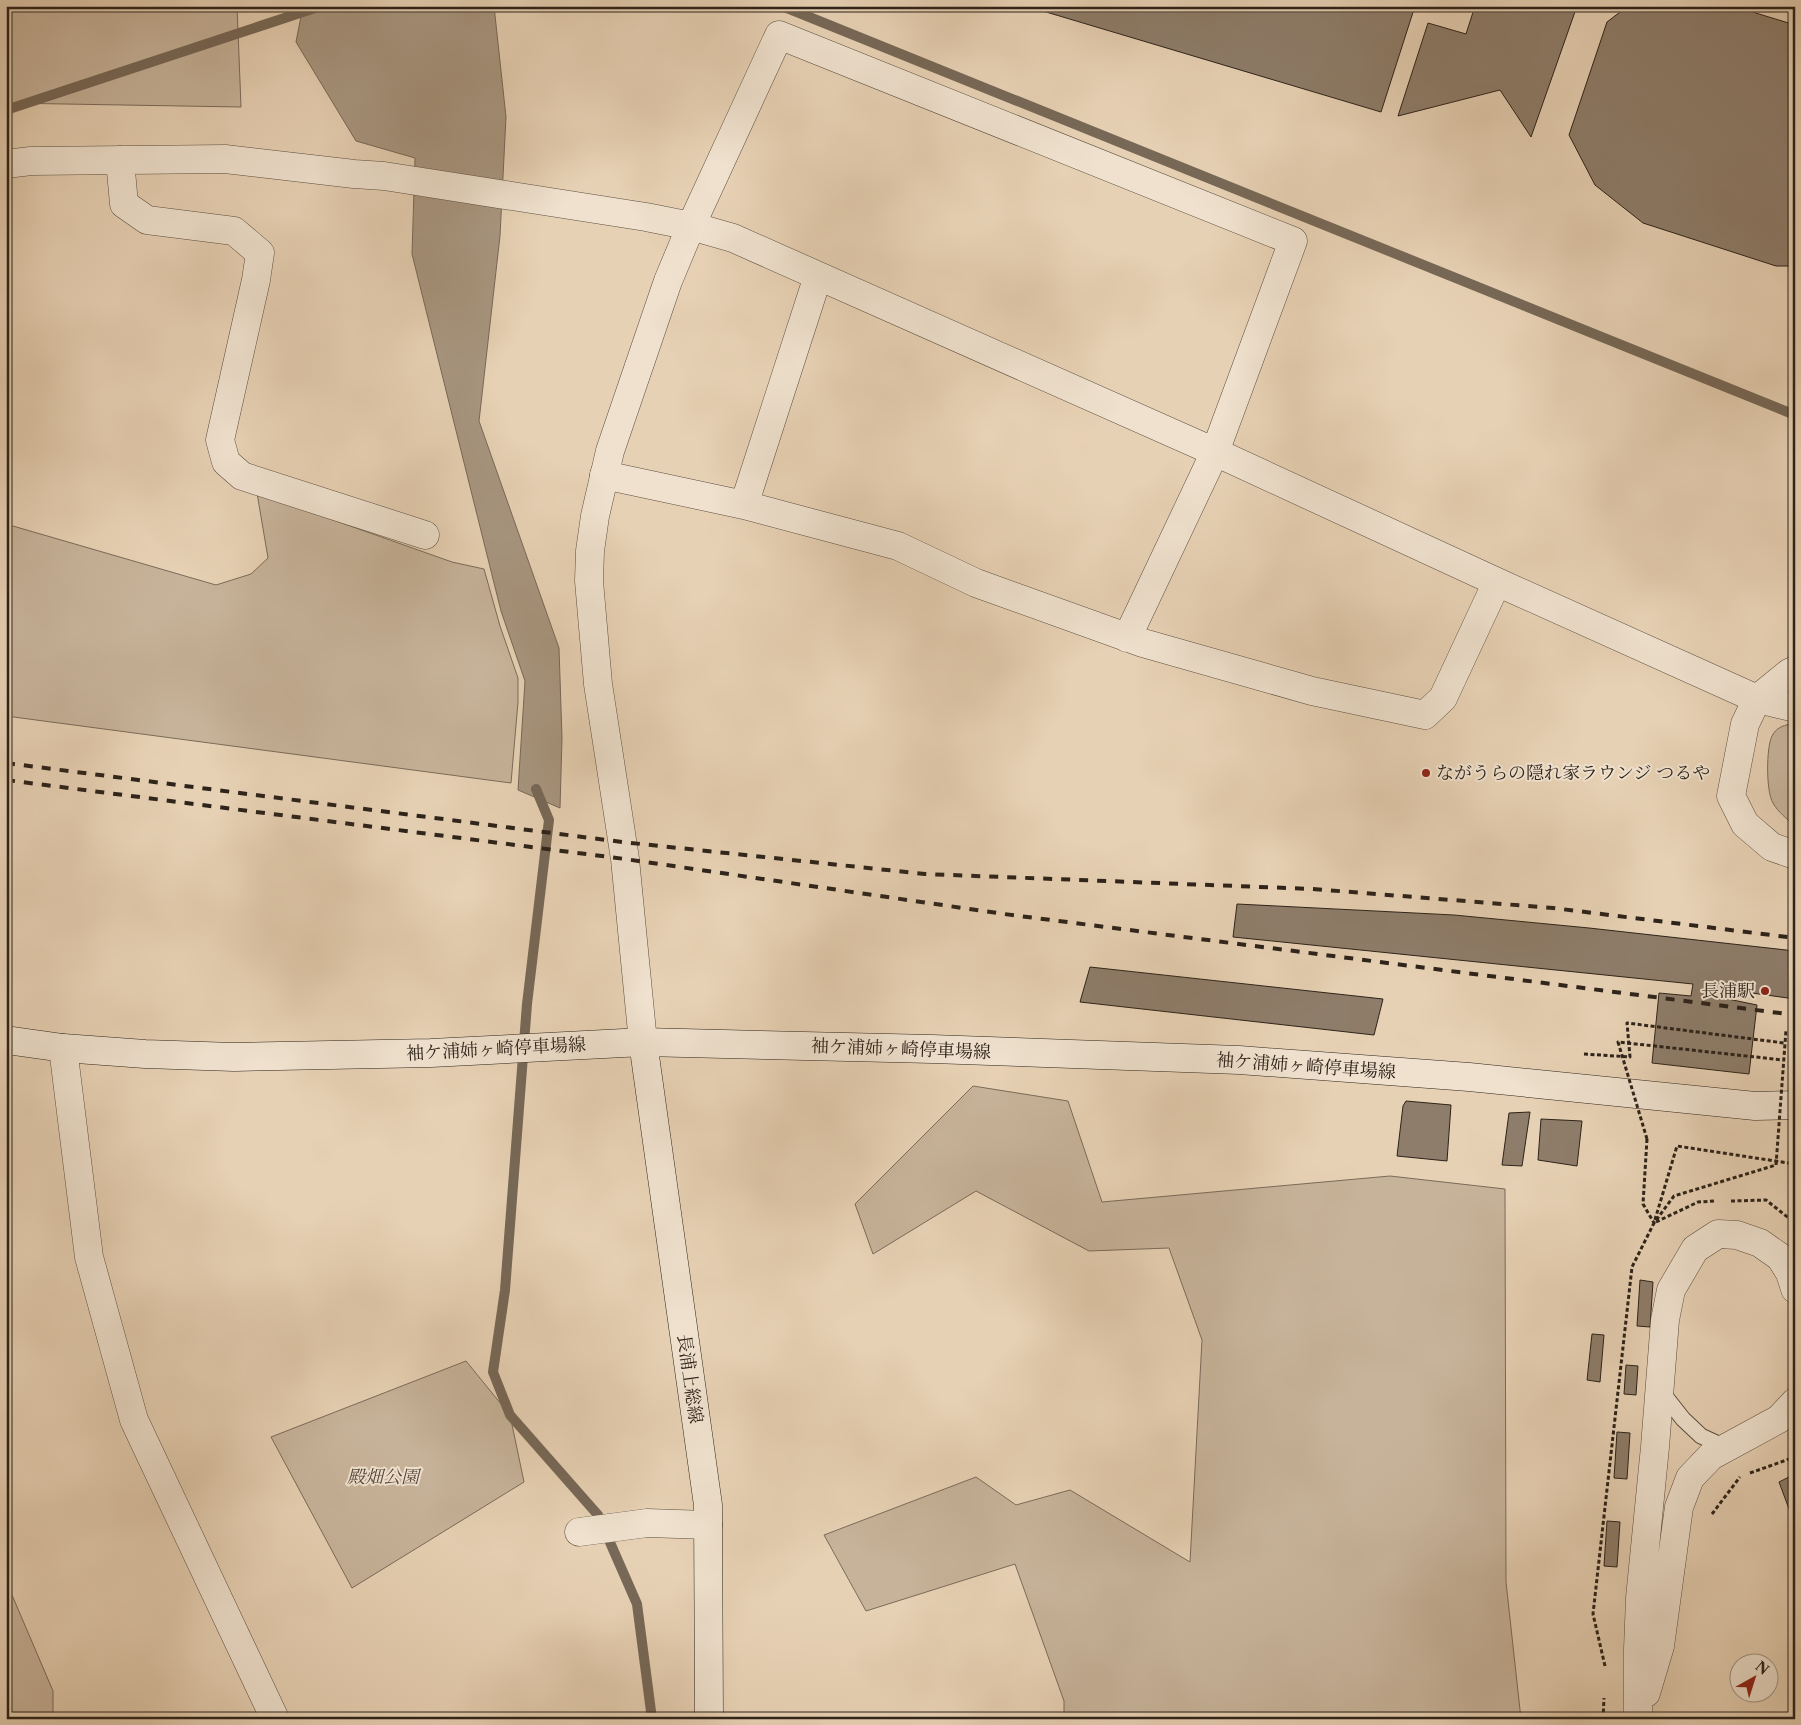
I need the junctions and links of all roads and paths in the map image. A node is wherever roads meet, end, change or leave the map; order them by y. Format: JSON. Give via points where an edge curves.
{"nodes":[{"id":1,"x":120,"y":160,"type":"junction"},
{"id":2,"x":6,"y":164,"type":"edge"},
{"id":3,"x":691,"y":226,"type":"junction"},
{"id":4,"x":818,"y":276,"type":"junction"},
{"id":5,"x":1215,"y":452,"type":"junction"},
{"id":6,"x":604,"y":475,"type":"junction"},
{"id":7,"x":744,"y":505,"type":"junction"},
{"id":8,"x":425,"y":535,"type":"dead end"},
{"id":9,"x":1497,"y":582,"type":"junction"},
{"id":10,"x":1127,"y":638,"type":"junction"},
{"id":11,"x":1795,"y":670,"type":"edge"},
{"id":12,"x":1757,"y":699,"type":"junction"},
{"id":13,"x":1795,"y":708,"type":"edge"},
{"id":14,"x":1795,"y":855,"type":"edge"},
{"id":15,"x":1626,"y":1023,"type":"dead end"},
{"id":16,"x":1786,"y":1030,"type":"dead end"},
{"id":17,"x":6,"y":1040,"type":"edge"},
{"id":18,"x":642,"y":1042,"type":"junction"},
{"id":19,"x":1784,"y":1043,"type":"junction"},
{"id":20,"x":63,"y":1048,"type":"junction"},
{"id":21,"x":1783,"y":1060,"type":"junction"},
{"id":22,"x":1795,"y":1105,"type":"edge"},
{"id":23,"x":1795,"y":1289,"type":"edge"},
{"id":24,"x":1660,"y":1390,"type":"junction"},
{"id":25,"x":1795,"y":1402,"type":"edge"},
{"id":26,"x":1726,"y":1448,"type":"junction"},
{"id":27,"x":1795,"y":1458,"type":"edge"},
{"id":28,"x":1706,"y":1521,"type":"dead end"},
{"id":29,"x":708,"y":1524,"type":"junction"},
{"id":30,"x":579,"y":1532,"type":"dead end"},
{"id":31,"x":275,"y":1719,"type":"edge"},
{"id":32,"x":709,"y":1719,"type":"edge"},
{"id":33,"x":1638,"y":1719,"type":"edge"}],
"edges":[{"from":1,"to":2,"type":"street"},
{"from":1,"to":3,"type":"street","via":[[225,160],[384,176]]},
{"from":1,"to":8,"type":"street","via":[[124,204],[147,220],[234,231],[260,253],[220,440],[226,462],[242,476]]},
{"from":3,"to":4,"type":"street","via":[[733,238]]},
{"from":3,"to":5,"type":"street","name":"長浦上総線","via":[[779,35],[1293,241]]},
{"from":3,"to":6,"type":"street","name":"長浦上総線","via":[[668,281]]},
{"from":4,"to":5,"type":"street"},
{"from":4,"to":7,"type":"street"},
{"from":5,"to":9,"type":"street"},
{"from":5,"to":10,"type":"street"},
{"from":6,"to":7,"type":"street"},
{"from":6,"to":18,"type":"street","name":"長浦上総線","via":[[590,551],[590,589],[598,684],[625,859]]},
{"from":7,"to":10,"type":"street","via":[[898,546],[976,584]]},
{"from":9,"to":10,"type":"street","via":[[1442,698],[1425,715],[1312,691]]},
{"from":9,"to":12,"type":"street"},
{"from":11,"to":12,"type":"street"},
{"from":12,"to":13,"type":"street"},
{"from":12,"to":14,"type":"street","via":[[1745,724],[1732,796],[1745,824],[1772,847]]},
{"from":15,"to":19,"type":"path"},
{"from":16,"to":19,"type":"path","bridge":true},
{"from":17,"to":20,"type":"street","name":"袖ケ浦姉ヶ崎停車場線"},
{"from":18,"to":20,"type":"street","name":"袖ケ浦姉ヶ崎停車場線","via":[[431,1054],[234,1057]]},
{"from":18,"to":22,"type":"street","name":"袖ケ浦姉ヶ崎停車場線","via":[[1239,1060],[1469,1077],[1755,1106]]},
{"from":18,"to":29,"type":"street","name":"長浦上総線"},
{"from":19,"to":21,"type":"path","bridge":true},
{"from":20,"to":31,"type":"street","via":[[89,1257],[134,1420]]},
{"from":21,"to":21,"type":"path","bridge":true,"via":[[1776,1165],[1674,1196],[1654,1223],[1643,1204],[1647,1139],[1618,1042]]},
{"from":23,"to":24,"type":"street","via":[[1780,1257],[1760,1243],[1737,1235],[1718,1234],[1695,1249],[1671,1290]]},
{"from":24,"to":26,"type":"lane","via":[[1701,1436]]},
{"from":24,"to":33,"type":"street","via":[[1640,1598]]},
{"from":25,"to":26,"type":"street","via":[[1778,1419]]},
{"from":26,"to":33,"type":"street","via":[[1712,1456],[1690,1478],[1679,1507],[1660,1646]]},
{"from":27,"to":28,"type":"path","via":[[1742,1476]]},
{"from":29,"to":30,"type":"street","via":[[647,1523]]},
{"from":29,"to":32,"type":"street","name":"長浦上総線"}]}
